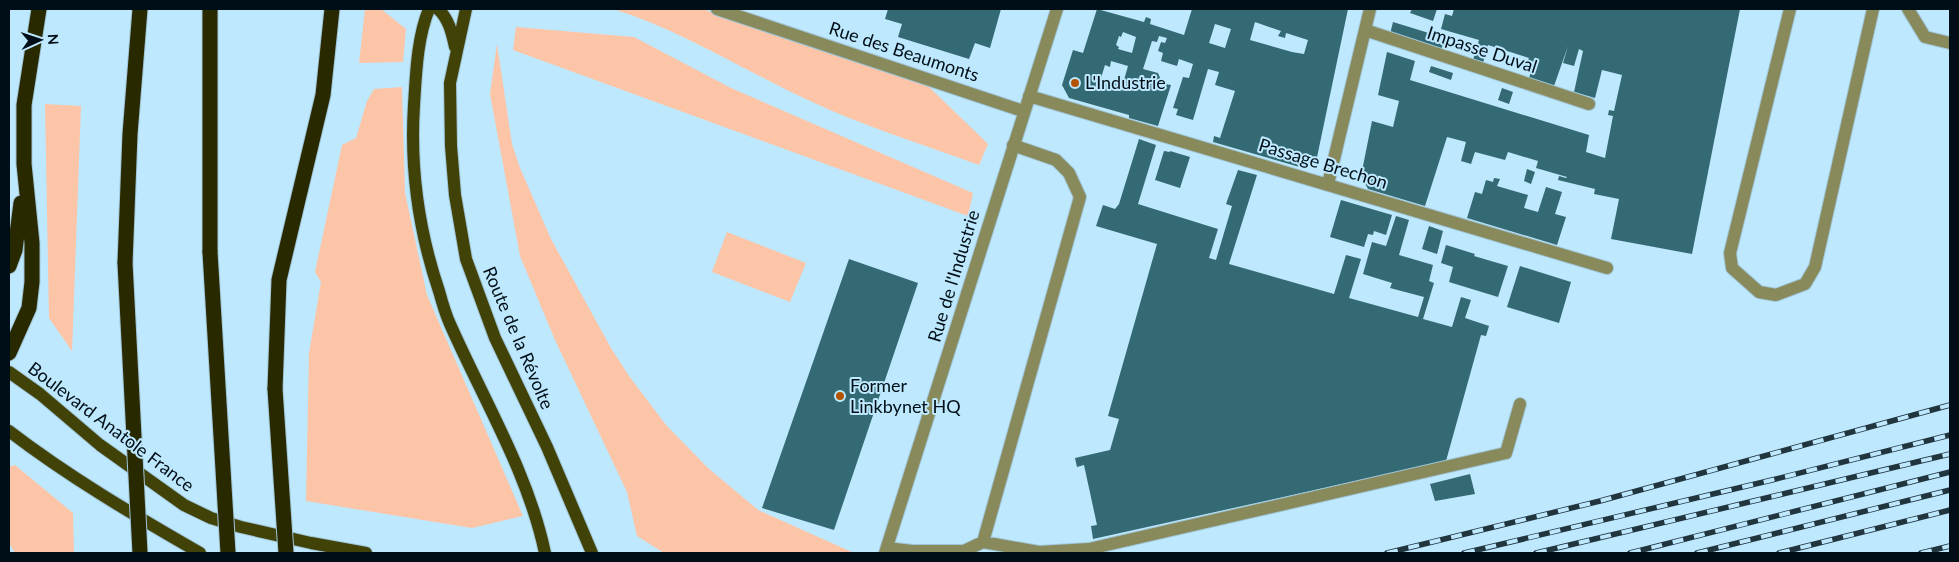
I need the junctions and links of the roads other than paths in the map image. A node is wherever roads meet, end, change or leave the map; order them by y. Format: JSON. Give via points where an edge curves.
{"nodes":[{"id":1,"x":39,"y":9,"type":"edge"},
{"id":2,"x":140,"y":9,"type":"edge"},
{"id":3,"x":210,"y":9,"type":"edge"},
{"id":4,"x":332,"y":9,"type":"edge"},
{"id":5,"x":429,"y":9,"type":"edge"},
{"id":6,"x":438,"y":9,"type":"edge"},
{"id":7,"x":466,"y":9,"type":"edge"},
{"id":8,"x":717,"y":9,"type":"edge"},
{"id":9,"x":1056,"y":9,"type":"edge"},
{"id":10,"x":1370,"y":9,"type":"edge"},
{"id":11,"x":1790,"y":9,"type":"edge"},
{"id":12,"x":1873,"y":9,"type":"edge"},
{"id":13,"x":1908,"y":9,"type":"edge"},
{"id":14,"x":1365,"y":30,"type":"junction"},
{"id":15,"x":1950,"y":43,"type":"edge"},
{"id":16,"x":456,"y":50,"type":"junction"},
{"id":17,"x":1029,"y":96,"type":"junction"},
{"id":18,"x":1589,"y":104,"type":"dead end"},
{"id":19,"x":1023,"y":111,"type":"junction"},
{"id":20,"x":1013,"y":145,"type":"junction"},
{"id":21,"x":24,"y":164,"type":"junction"},
{"id":22,"x":1328,"y":184,"type":"junction"},
{"id":23,"x":9,"y":266,"type":"edge"},
{"id":24,"x":1607,"y":268,"type":"dead end"},
{"id":25,"x":9,"y":353,"type":"edge"},
{"id":26,"x":9,"y":372,"type":"edge"},
{"id":27,"x":1520,"y":404,"type":"dead end"},
{"id":28,"x":9,"y":431,"type":"edge"},
{"id":29,"x":983,"y":542,"type":"junction"},
{"id":30,"x":886,"y":550,"type":"edge"},
{"id":31,"x":140,"y":553,"type":"edge"},
{"id":32,"x":200,"y":553,"type":"edge"},
{"id":33,"x":228,"y":553,"type":"edge"},
{"id":34,"x":286,"y":553,"type":"edge"},
{"id":35,"x":366,"y":553,"type":"edge"},
{"id":36,"x":545,"y":553,"type":"edge"},
{"id":37,"x":592,"y":553,"type":"edge"}],
"edges":[{"from":1,"to":21,"type":"highway","via":[[24,105]]},
{"from":2,"to":31,"type":"highway","bridge":true,"via":[[130,134],[125,264]]},
{"from":3,"to":33,"type":"highway","bridge":true,"via":[[210,252]]},
{"from":4,"to":34,"type":"highway","bridge":true,"via":[[323,95],[280,280],[276,389]]},
{"from":5,"to":36,"type":"main road","via":[[424,21],[412,128],[415,183],[428,258],[449,322],[525,488]]},
{"from":6,"to":16,"type":"main road","via":[[450,26]]},
{"from":7,"to":16,"type":"main road","name":"Route de la Révolte"},
{"from":8,"to":19,"type":"street","name":"Rue des Beaumonts"},
{"from":9,"to":17,"type":"street","name":"Rue de l'Industrie"},
{"from":10,"to":14,"type":"street"},
{"from":11,"to":12,"type":"street","via":[[1730,253],[1732,268],[1759,292],[1776,295],[1805,284],[1815,267]]},
{"from":13,"to":15,"type":"street","via":[[1925,37]]},
{"from":14,"to":18,"type":"street","name":"Impasse Duval"},
{"from":14,"to":22,"type":"street"},
{"from":16,"to":37,"type":"main road","name":"Route de la Révolte","via":[[450,83],[451,146],[466,260],[495,338],[547,447]]},
{"from":17,"to":19,"type":"street","name":"Rue de l'Industrie"},
{"from":17,"to":22,"type":"street","name":"Passage Brechon"},
{"from":19,"to":20,"type":"street","name":"Rue de l'Industrie"},
{"from":20,"to":29,"type":"street","via":[[1056,160],[1069,174],[1080,197]]},
{"from":20,"to":30,"type":"street","name":"Rue de l'Industrie"},
{"from":21,"to":23,"type":"highway","via":[[20,221]]},
{"from":21,"to":25,"type":"highway","via":[[32,243],[32,282],[29,308]]},
{"from":22,"to":24,"type":"street","name":"Passage Brechon"},
{"from":26,"to":35,"type":"main road","name":"Boulevard Anatole France","via":[[100,445],[184,505],[241,527]]},
{"from":27,"to":29,"type":"street","via":[[1506,453],[1089,549],[1039,552]]},
{"from":28,"to":32,"type":"main road","via":[[100,494]]},
{"from":29,"to":30,"type":"street","via":[[964,551]]}]}
